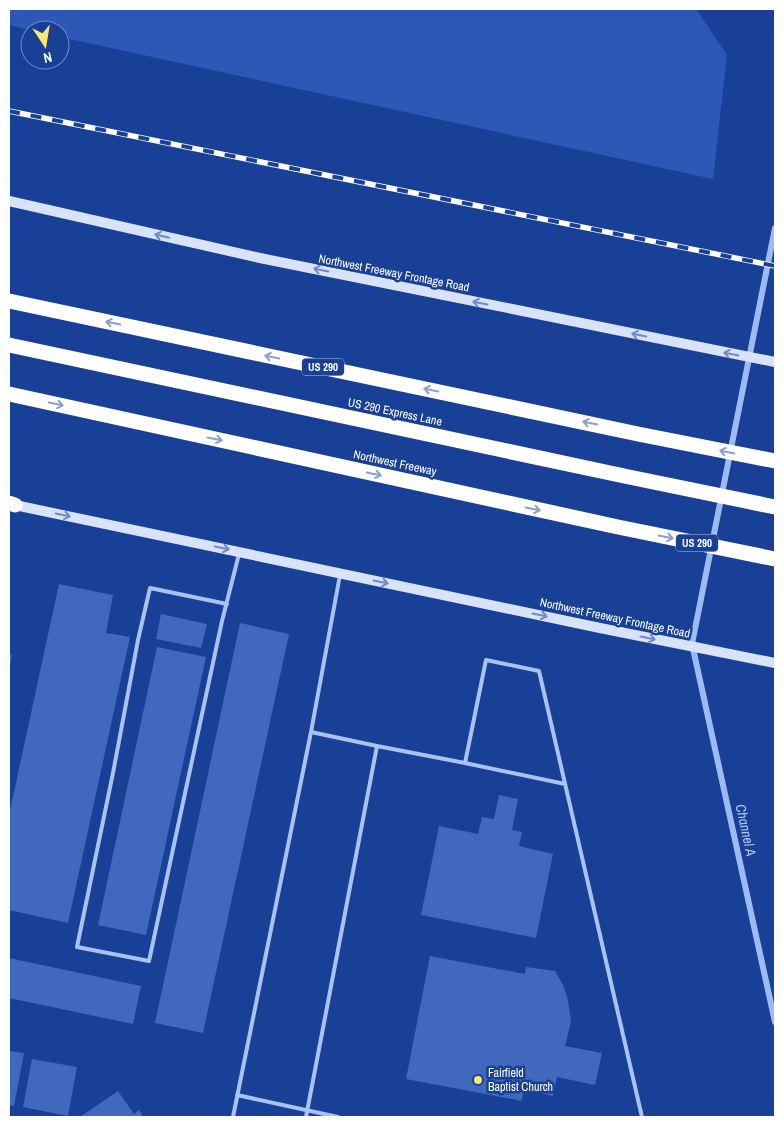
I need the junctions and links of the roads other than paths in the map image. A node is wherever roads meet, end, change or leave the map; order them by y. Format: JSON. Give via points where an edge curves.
{"nodes":[{"id":1,"x":9,"y":201,"type":"edge"},
{"id":2,"x":9,"y":301,"type":"edge"},
{"id":3,"x":9,"y":345,"type":"edge"},
{"id":4,"x":775,"y":362,"type":"edge"},
{"id":5,"x":9,"y":394,"type":"edge"},
{"id":6,"x":775,"y":461,"type":"edge"},
{"id":7,"x":11,"y":504,"type":"edge"},
{"id":8,"x":775,"y":507,"type":"edge"},
{"id":9,"x":240,"y":552,"type":"junction"},
{"id":10,"x":775,"y":559,"type":"edge"},
{"id":11,"x":341,"y":573,"type":"junction"},
{"id":12,"x":227,"y":604,"type":"junction"},
{"id":13,"x":775,"y":663,"type":"edge"},
{"id":14,"x":311,"y":732,"type":"junction"},
{"id":15,"x":377,"y":746,"type":"junction"},
{"id":16,"x":464,"y":763,"type":"junction"},
{"id":17,"x":565,"y":784,"type":"junction"},
{"id":18,"x":237,"y":1095,"type":"junction"},
{"id":19,"x":308,"y":1110,"type":"junction"},
{"id":20,"x":233,"y":1117,"type":"edge"},
{"id":21,"x":306,"y":1117,"type":"edge"},
{"id":22,"x":338,"y":1117,"type":"edge"},
{"id":23,"x":642,"y":1117,"type":"edge"}],
"edges":[{"from":4,"to":1,"type":"main road","name":"Northwest Freeway Frontage Road","one_way":true,"via":[[260,258]]},
{"from":6,"to":2,"type":"highway","number":"US 290","one_way":true},
{"from":3,"to":8,"type":"highway","name":"US 290 Express Lane"},
{"from":5,"to":10,"type":"highway","name":"Northwest Freeway","number":"US 290","one_way":true},
{"from":7,"to":9,"type":"main road","name":"Northwest Freeway Frontage Road","one_way":true},
{"from":9,"to":11,"type":"main road","name":"Northwest Freeway Frontage Road"},
{"from":9,"to":12,"type":"lane"},
{"from":11,"to":13,"type":"main road","name":"Northwest Freeway Frontage Road","one_way":true},
{"from":11,"to":14,"type":"lane"},
{"from":12,"to":12,"type":"lane","via":[[149,961],[77,947],[150,588]]},
{"from":14,"to":15,"type":"lane"},
{"from":14,"to":18,"type":"lane"},
{"from":15,"to":16,"type":"lane"},
{"from":15,"to":19,"type":"lane"},
{"from":16,"to":17,"type":"lane"},
{"from":16,"to":17,"type":"lane","via":[[486,660],[530,669],[539,671]]},
{"from":17,"to":23,"type":"lane"},
{"from":18,"to":19,"type":"lane"},
{"from":18,"to":20,"type":"lane"},
{"from":19,"to":21,"type":"lane"},
{"from":19,"to":22,"type":"lane"}]}
